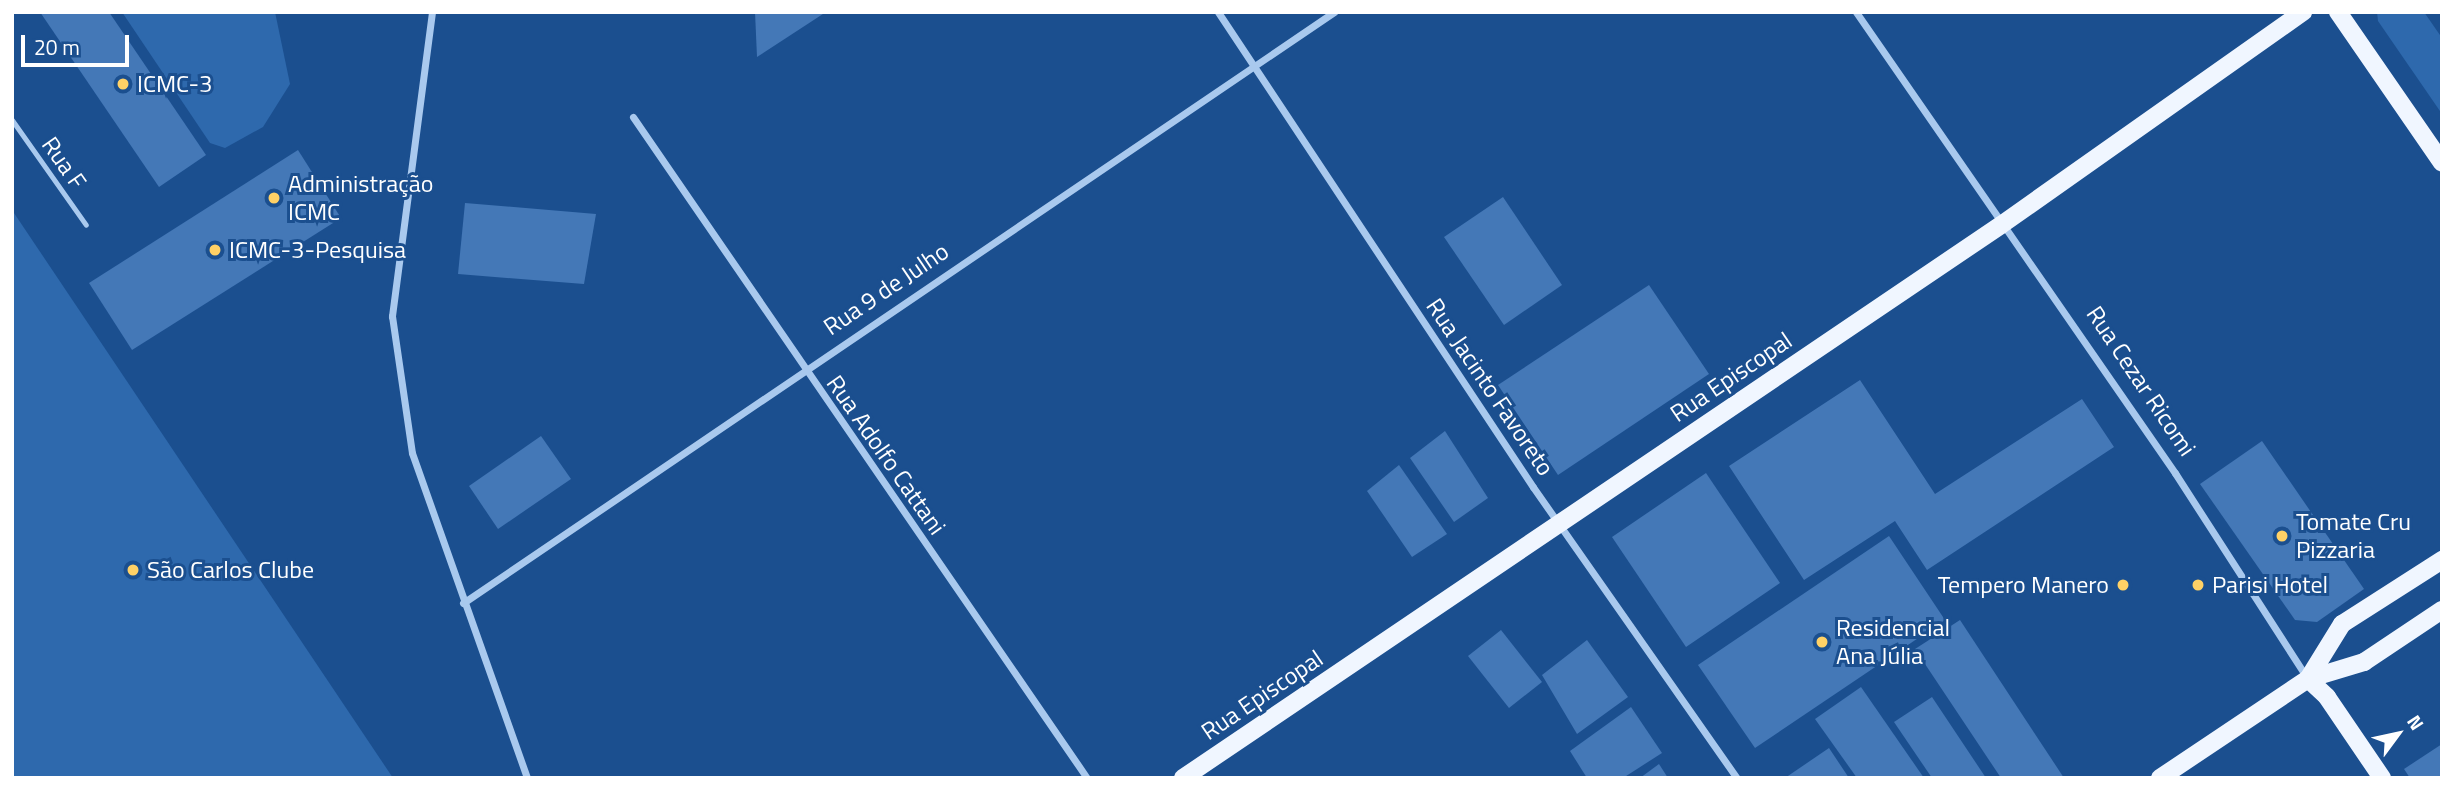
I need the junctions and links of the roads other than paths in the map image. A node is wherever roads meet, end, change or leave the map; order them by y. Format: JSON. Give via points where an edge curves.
{"nodes":[{"id":1,"x":432,"y":12,"type":"edge"},
{"id":2,"x":1218,"y":12,"type":"edge"},
{"id":3,"x":1334,"y":12,"type":"edge"},
{"id":4,"x":1856,"y":12,"type":"edge"},
{"id":5,"x":2303,"y":12,"type":"edge"},
{"id":6,"x":2338,"y":12,"type":"edge"},
{"id":7,"x":1254,"y":65,"type":"junction"},
{"id":8,"x":633,"y":117,"type":"dead end"},
{"id":9,"x":12,"y":120,"type":"edge"},
{"id":10,"x":2442,"y":163,"type":"edge"},
{"id":11,"x":86,"y":225,"type":"dead end"},
{"id":12,"x":2000,"y":225,"type":"junction"},
{"id":13,"x":803,"y":369,"type":"junction"},
{"id":14,"x":1559,"y":521,"type":"junction"},
{"id":15,"x":2442,"y":560,"type":"edge"},
{"id":16,"x":463,"y":603,"type":"junction"},
{"id":17,"x":2442,"y":610,"type":"edge"},
{"id":18,"x":2308,"y":679,"type":"junction"},
{"id":19,"x":527,"y":778,"type":"edge"},
{"id":20,"x":1087,"y":778,"type":"edge"},
{"id":21,"x":1183,"y":778,"type":"edge"},
{"id":22,"x":1737,"y":778,"type":"edge"},
{"id":23,"x":2160,"y":778,"type":"edge"},
{"id":24,"x":2382,"y":778,"type":"edge"}],
"edges":[{"from":1,"to":16,"type":"street","via":[[392,316],[412,453]]},
{"from":2,"to":7,"type":"street","name":"Rua Jacinto Favoreto"},
{"from":3,"to":7,"type":"street","name":"Rua 9 de Julho"},
{"from":4,"to":12,"type":"street","name":"Rua Cezar Ricomi"},
{"from":5,"to":12,"type":"main road","name":"Rua Episcopal"},
{"from":6,"to":10,"type":"main road"},
{"from":7,"to":13,"type":"street","name":"Rua 9 de Julho"},
{"from":7,"to":14,"type":"street","name":"Rua Jacinto Favoreto"},
{"from":8,"to":13,"type":"street","name":"Rua Adolfo Cattani"},
{"from":9,"to":11,"type":"lane","name":"Rua F"},
{"from":12,"to":14,"type":"main road","name":"Rua Episcopal"},
{"from":12,"to":18,"type":"street","name":"Rua Cezar Ricomi","via":[[2175,474]]},
{"from":13,"to":16,"type":"street","name":"Rua 9 de Julho"},
{"from":13,"to":20,"type":"street","name":"Rua Adolfo Cattani"},
{"from":14,"to":21,"type":"main road","name":"Rua Episcopal"},
{"from":14,"to":22,"type":"street","name":"Rua Jacinto Favoreto"},
{"from":15,"to":18,"type":"main road","via":[[2342,624]]},
{"from":16,"to":19,"type":"street"},
{"from":17,"to":18,"type":"main road","via":[[2364,662]]},
{"from":18,"to":23,"type":"main road"},
{"from":18,"to":24,"type":"main road","name":"Rua Cezar Ricomi","via":[[2327,697]]}]}
